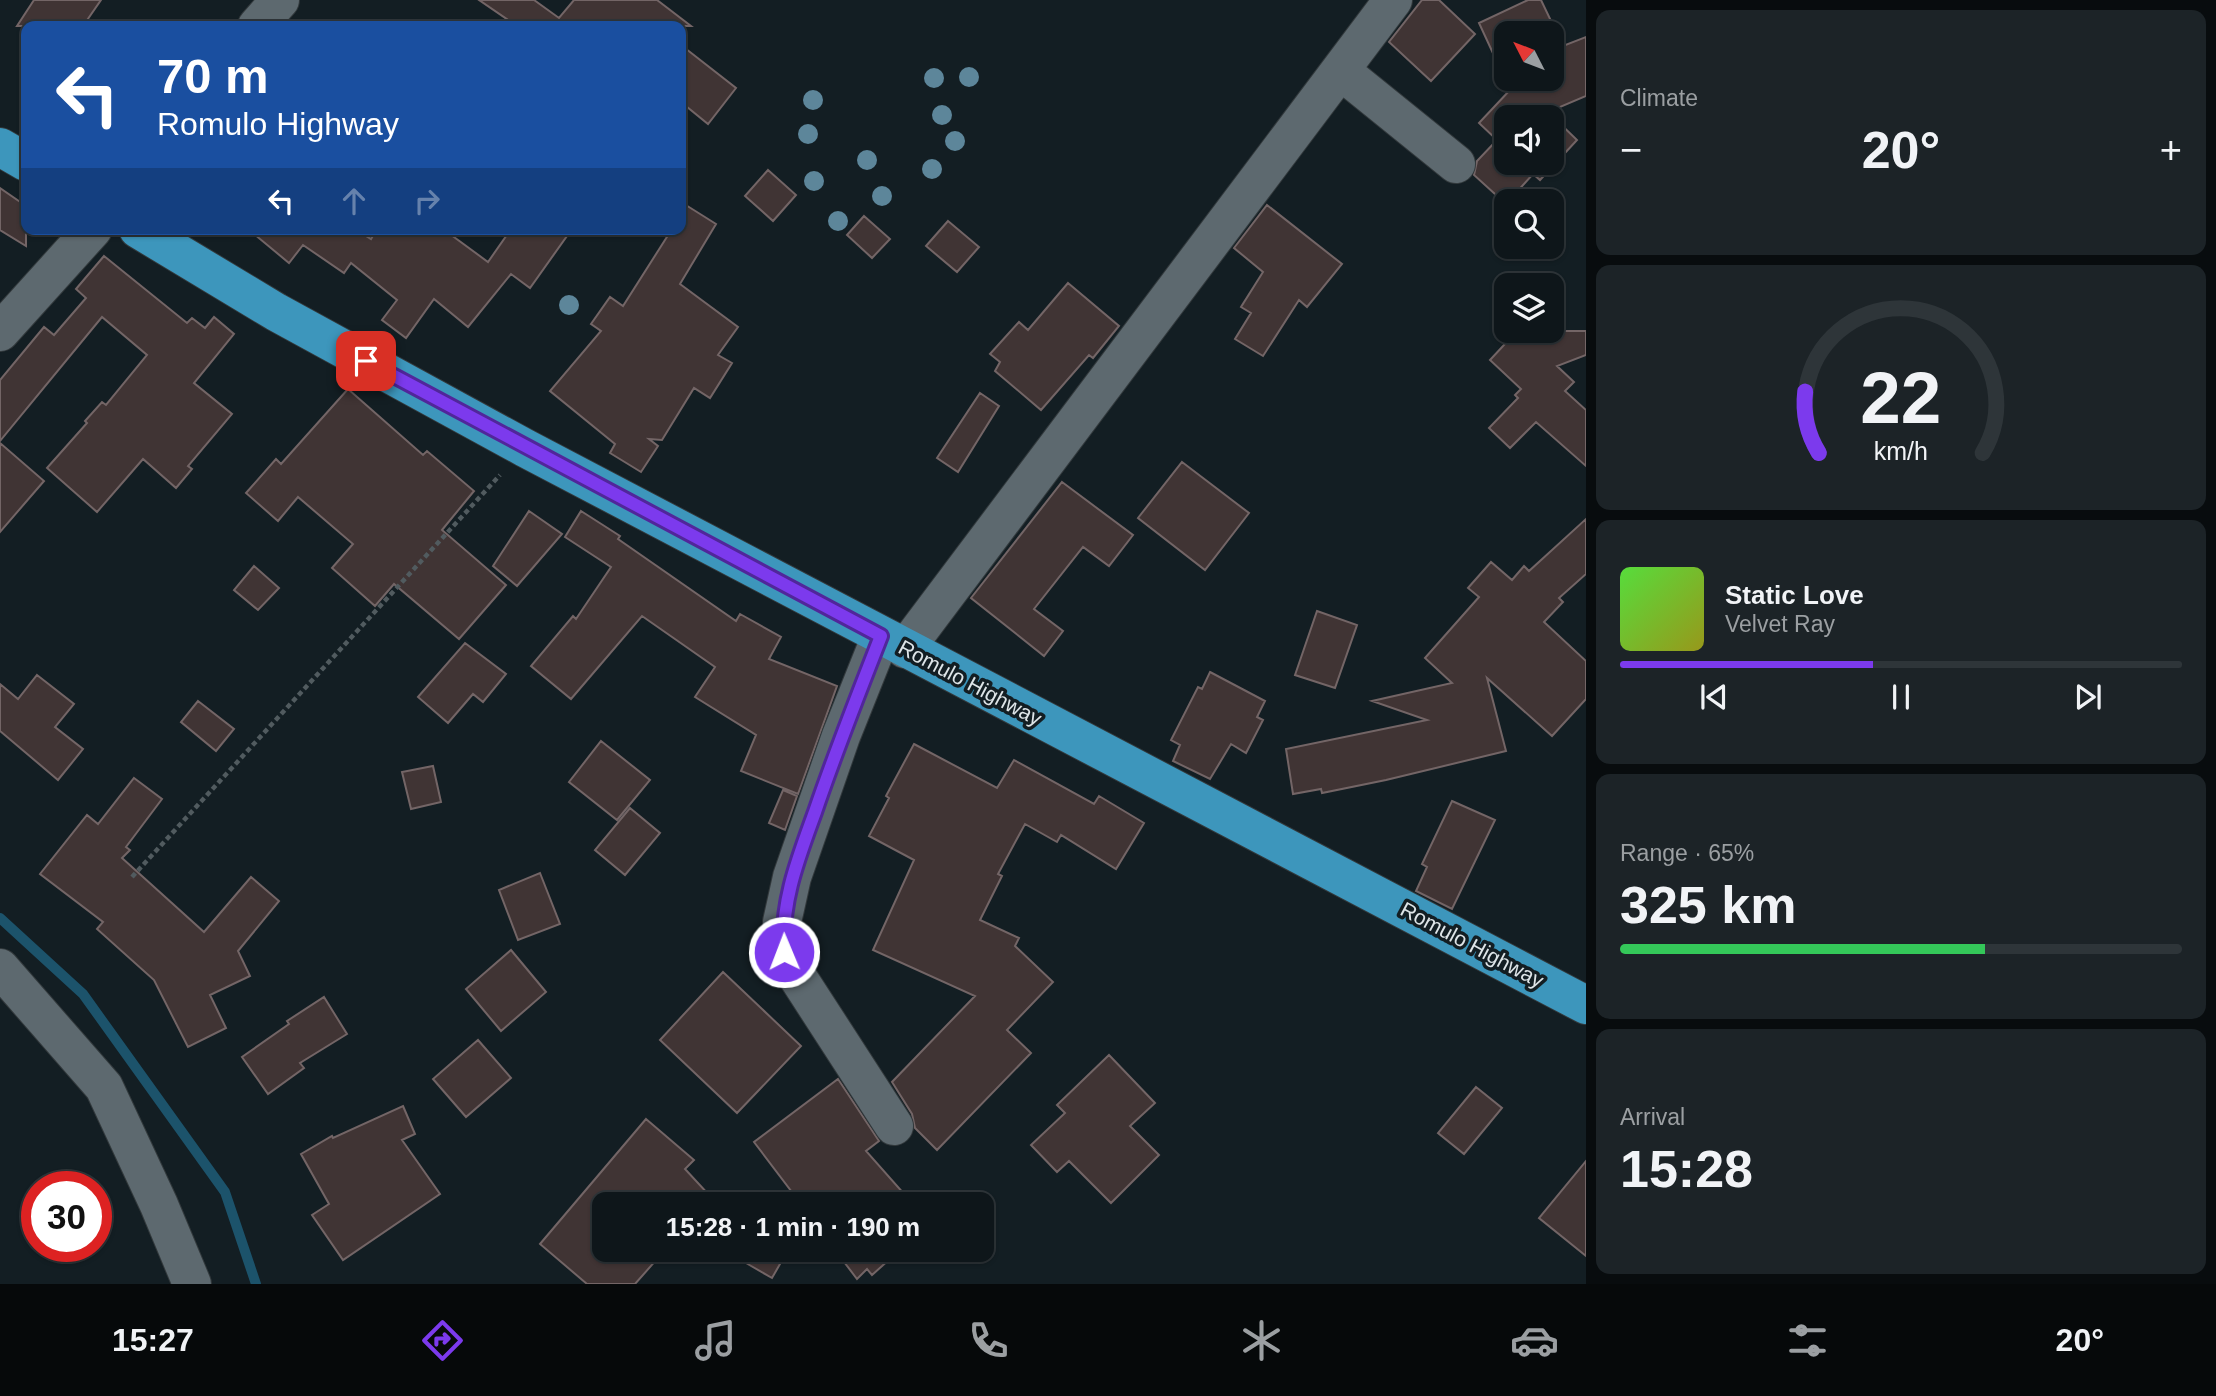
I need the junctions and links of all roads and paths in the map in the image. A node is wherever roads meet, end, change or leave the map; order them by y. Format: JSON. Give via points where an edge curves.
{"nodes":[{"id":1,"x":279,"y":0,"type":"edge"},
{"id":2,"x":1393,"y":0,"type":"edge"},
{"id":3,"x":261,"y":21,"type":"edge"},
{"id":4,"x":1341,"y":71,"type":"junction"},
{"id":5,"x":0,"y":147,"type":"edge"},
{"id":6,"x":21,"y":159,"type":"edge"},
{"id":7,"x":1456,"y":164,"type":"dead end"},
{"id":8,"x":88,"y":235,"type":"edge"},
{"id":9,"x":148,"y":235,"type":"edge"},
{"id":10,"x":0,"y":332,"type":"edge"},
{"id":11,"x":525,"y":448,"type":"junction"},
{"id":12,"x":893,"y":643,"type":"junction"},
{"id":13,"x":132,"y":877,"type":"dead end"},
{"id":14,"x":0,"y":968,"type":"edge"},
{"id":15,"x":1586,"y":1004,"type":"edge"},
{"id":16,"x":894,"y":1126,"type":"dead end"},
{"id":17,"x":192,"y":1284,"type":"edge"}],
"edges":[{"from":1,"to":3,"type":"street"},
{"from":2,"to":4,"type":"street"},
{"from":4,"to":7,"type":"street"},
{"from":4,"to":12,"type":"street"},
{"from":5,"to":6,"type":"highway"},
{"from":8,"to":10,"type":"street"},
{"from":9,"to":11,"type":"highway","name":"Romulo Highway","via":[[276,312]]},
{"from":11,"to":12,"type":"highway","name":"Romulo Highway"},
{"from":11,"to":13,"type":"path"},
{"from":12,"to":15,"type":"highway","name":"Romulo Highway"},
{"from":12,"to":16,"type":"street","via":[[828,774],[792,877],[782,922],[784,952],[795,973]]},
{"from":14,"to":17,"type":"street","via":[[104,1087]]}]}
